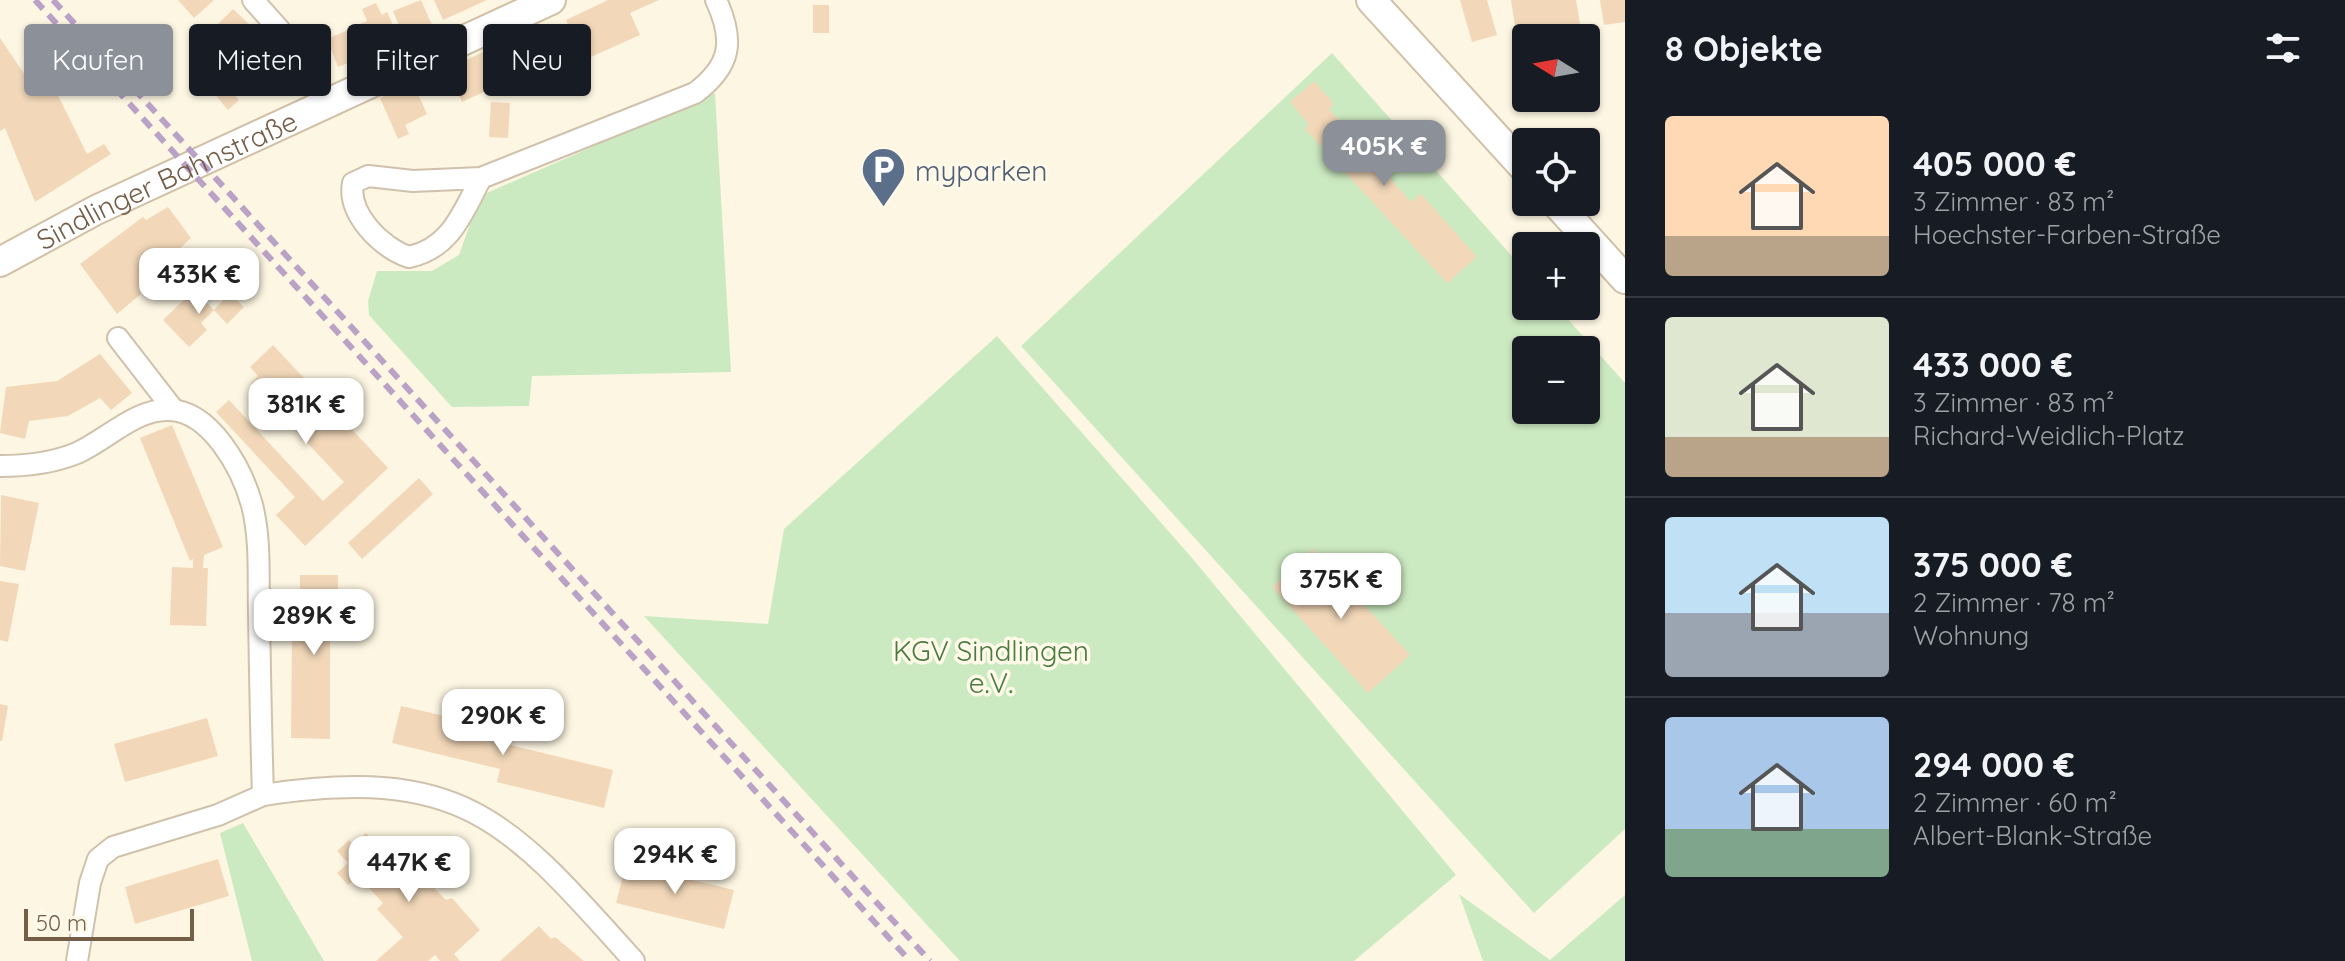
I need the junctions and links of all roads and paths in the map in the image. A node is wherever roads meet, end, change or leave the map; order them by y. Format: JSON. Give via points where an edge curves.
{"nodes":[{"id":1,"x":253,"y":0,"type":"edge"},
{"id":2,"x":551,"y":0,"type":"edge"},
{"id":3,"x":716,"y":0,"type":"edge"},
{"id":4,"x":1371,"y":0,"type":"edge"},
{"id":5,"x":274,"y":24,"type":"edge"},
{"id":6,"x":1512,"y":155,"type":"edge"},
{"id":7,"x":481,"y":178,"type":"junction"},
{"id":8,"x":1568,"y":216,"type":"edge"},
{"id":9,"x":0,"y":262,"type":"edge"},
{"id":10,"x":1625,"y":279,"type":"edge"},
{"id":11,"x":118,"y":338,"type":"dead end"},
{"id":12,"x":173,"y":409,"type":"junction"},
{"id":13,"x":0,"y":466,"type":"edge"},
{"id":14,"x":263,"y":795,"type":"junction"},
{"id":15,"x":77,"y":961,"type":"edge"},
{"id":16,"x":634,"y":961,"type":"edge"}],
"edges":[{"from":1,"to":5,"type":"street"},
{"from":2,"to":9,"type":"street","name":"Sindlinger Bahnstraße","via":[[96,210]]},
{"from":3,"to":7,"type":"street","via":[[727,36],[725,64],[695,93]]},
{"from":4,"to":6,"type":"street"},
{"from":7,"to":7,"type":"street","via":[[413,181],[368,176],[353,183],[350,196],[388,247],[409,257],[451,235]]},
{"from":8,"to":10,"type":"street"},
{"from":11,"to":12,"type":"street"},
{"from":12,"to":13,"type":"street","via":[[150,410],[75,454],[29,466]]},
{"from":12,"to":14,"type":"street","via":[[202,423],[226,450],[252,507],[258,554]]},
{"from":14,"to":15,"type":"street","via":[[218,815],[113,847],[98,859]]},
{"from":14,"to":16,"type":"street","via":[[368,785],[414,790],[453,802],[494,821],[529,848]]}]}
